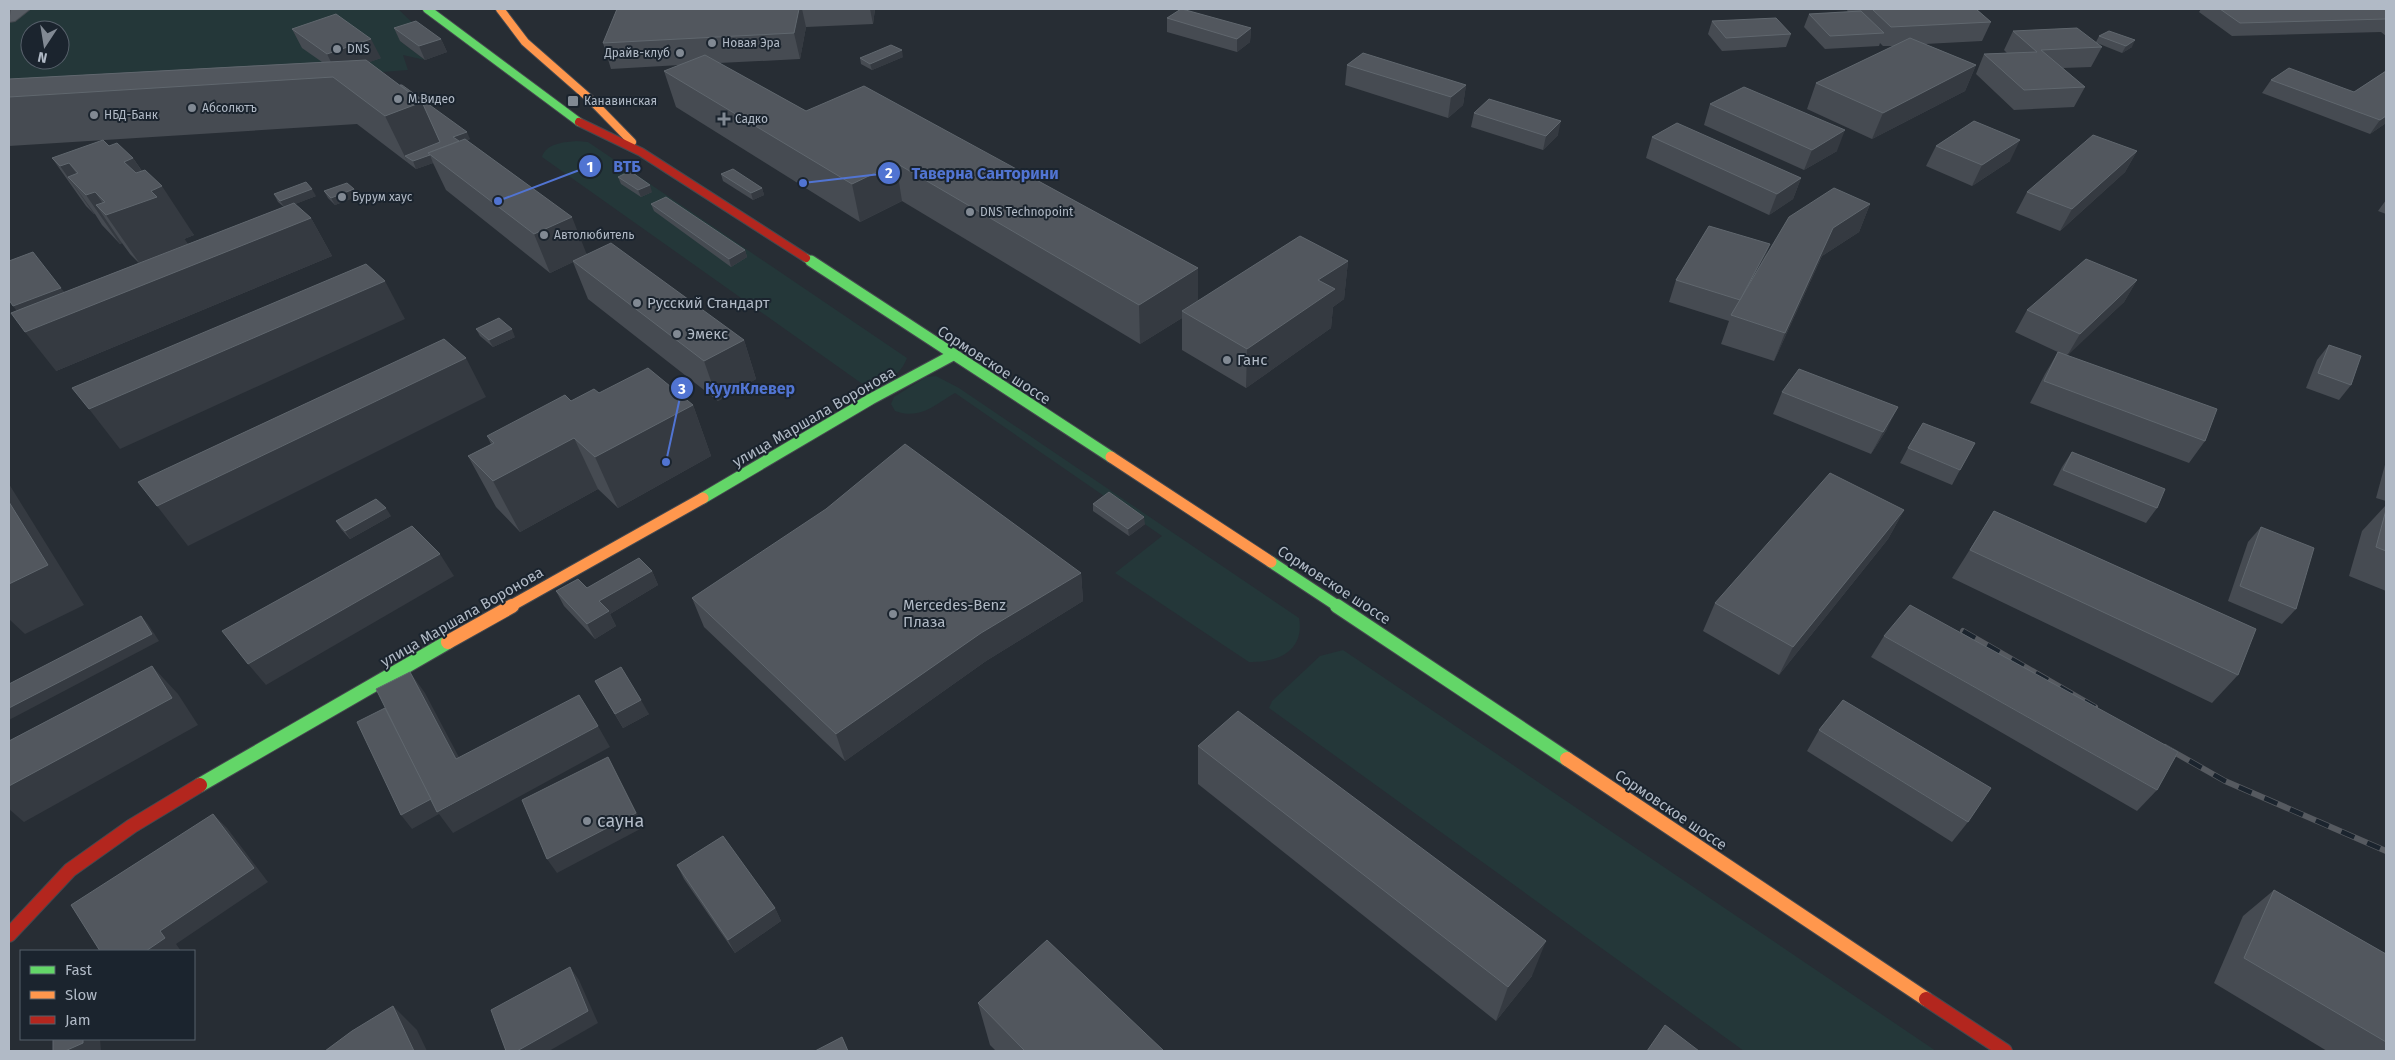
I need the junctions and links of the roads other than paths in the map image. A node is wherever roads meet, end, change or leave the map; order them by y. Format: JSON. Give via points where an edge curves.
{"nodes":[{"id":1,"x":22,"y":9,"type":"edge"},
{"id":2,"x":428,"y":9,"type":"edge"},
{"id":3,"x":503,"y":10,"type":"edge"},
{"id":4,"x":9,"y":17,"type":"edge"},
{"id":5,"x":462,"y":19,"type":"dead end"},
{"id":6,"x":466,"y":35,"type":"junction"},
{"id":7,"x":641,"y":152,"type":"junction"},
{"id":8,"x":953,"y":355,"type":"junction"},
{"id":9,"x":9,"y":935,"type":"edge"},
{"id":10,"x":2005,"y":1051,"type":"edge"}],
"edges":[{"from":1,"to":4,"type":"street"},
{"from":2,"to":6,"type":"main road","name":"Сормовское шоссе"},
{"from":3,"to":7,"type":"main road","name":"Сормовское шоссе","via":[[531,50],[597,104]]},
{"from":5,"to":6,"type":"main road"},
{"from":6,"to":7,"type":"main road","name":"Сормовское шоссе","via":[[535,92],[585,126]]},
{"from":7,"to":8,"type":"main road","name":"Сормовское шоссе"},
{"from":8,"to":9,"type":"main road","name":"улица Маршала Воронова","via":[[294,729],[132,826],[70,870]]},
{"from":8,"to":10,"type":"main road","name":"Сормовское шоссе","via":[[1349,613]]}]}
